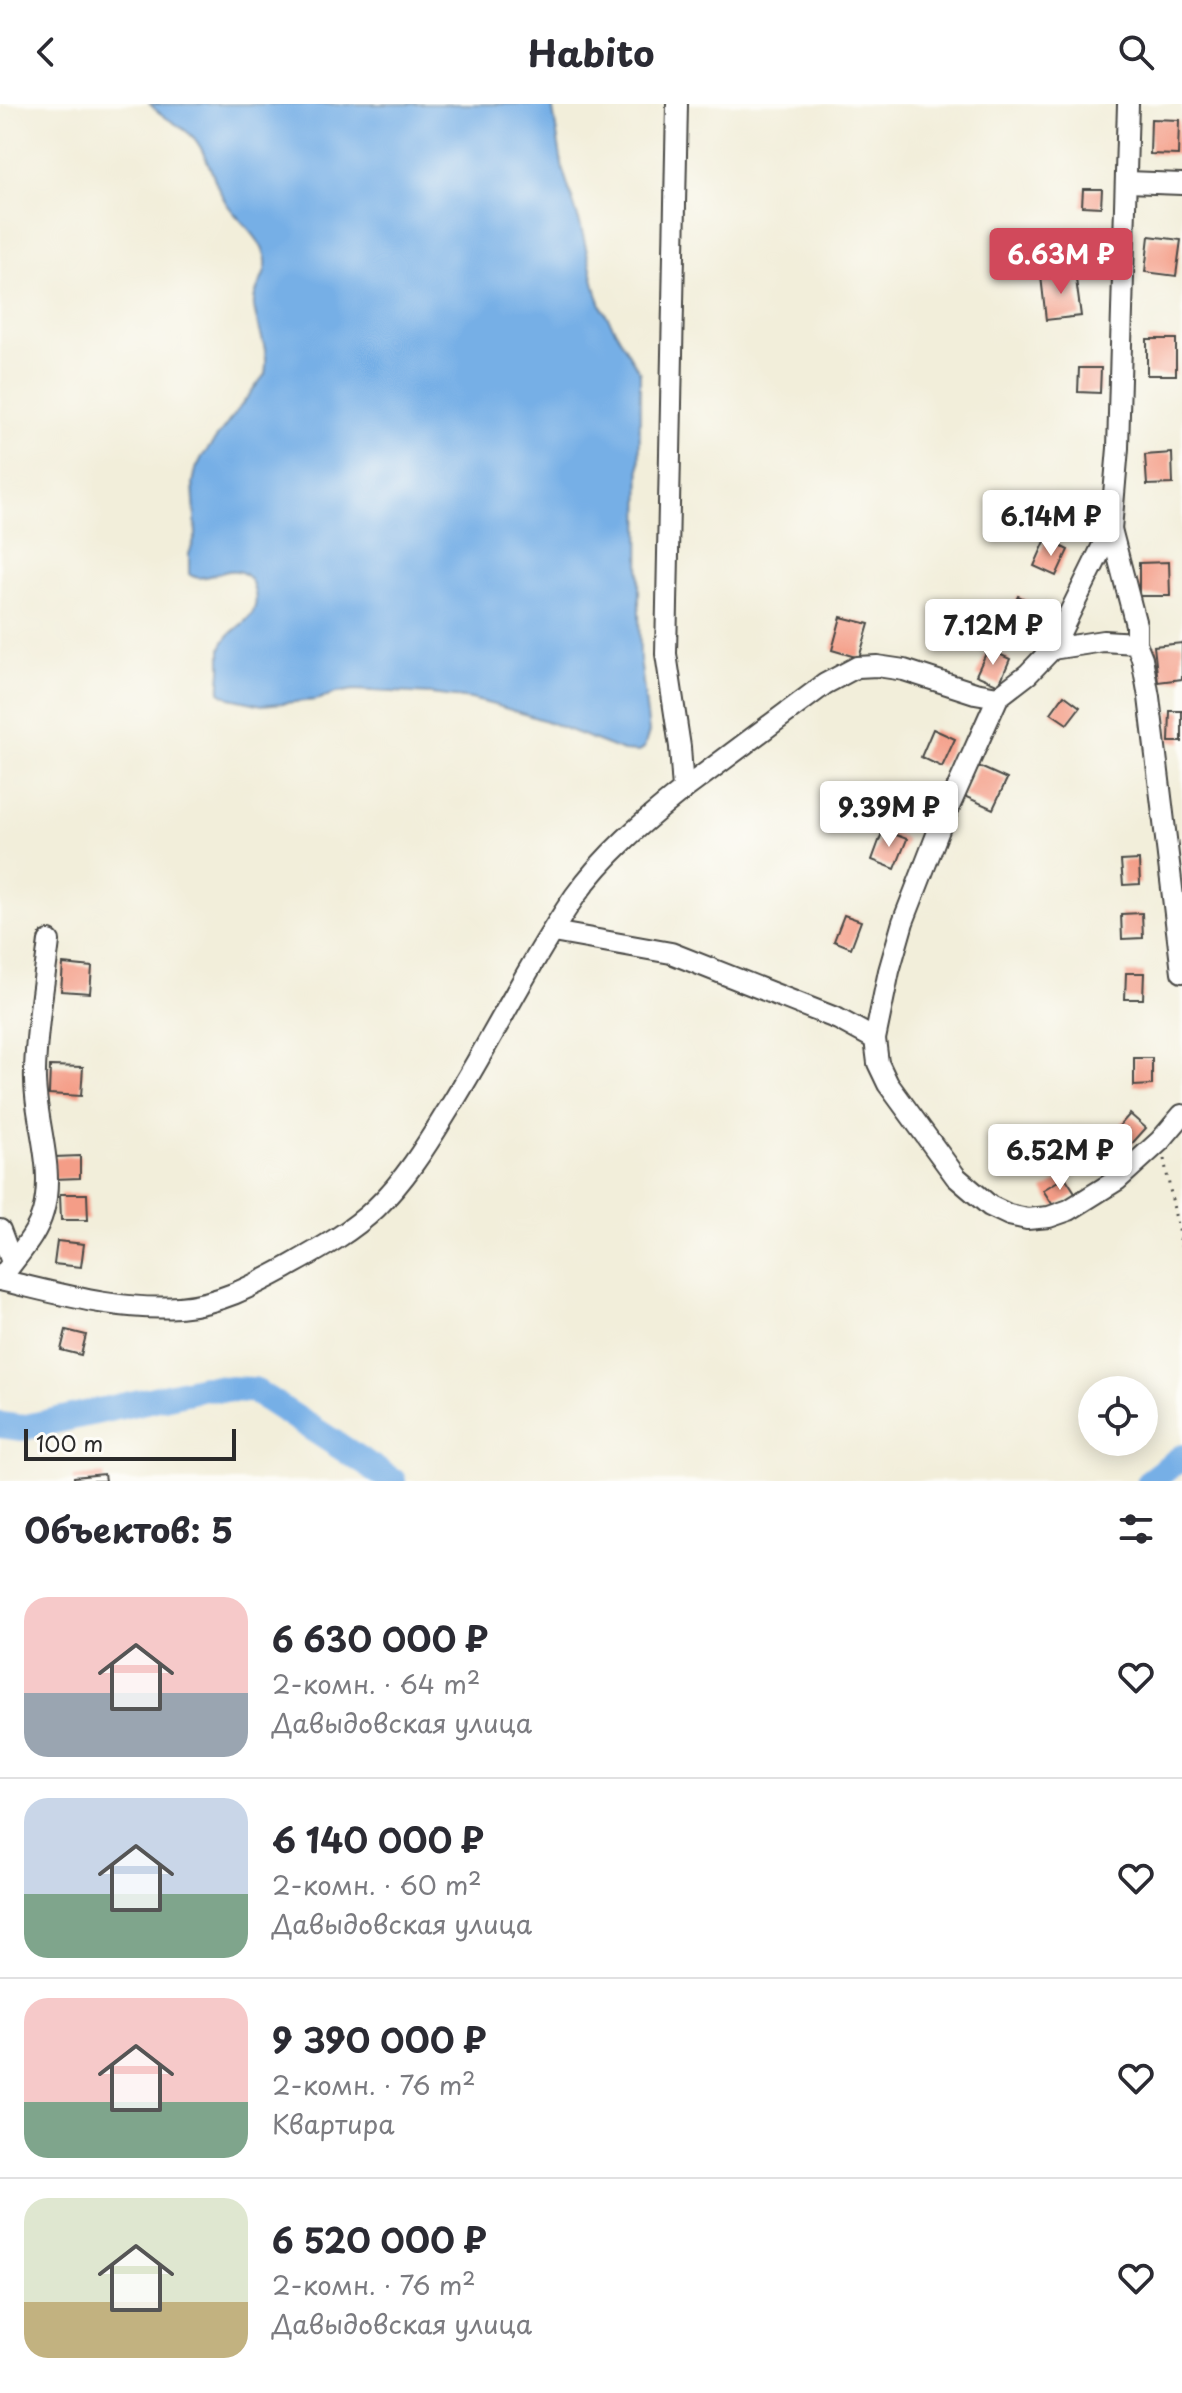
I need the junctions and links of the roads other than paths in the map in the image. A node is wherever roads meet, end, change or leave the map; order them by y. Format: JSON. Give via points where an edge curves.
{"nodes":[{"id":1,"x":677,"y":104,"type":"edge"},
{"id":2,"x":1128,"y":104,"type":"edge"},
{"id":3,"x":1127,"y":182,"type":"junction"},
{"id":4,"x":1182,"y":184,"type":"edge"},
{"id":5,"x":1111,"y":529,"type":"junction"},
{"id":6,"x":1136,"y":643,"type":"junction"},
{"id":7,"x":1052,"y":649,"type":"junction"},
{"id":8,"x":998,"y":697,"type":"junction"},
{"id":9,"x":683,"y":790,"type":"junction"},
{"id":10,"x":553,"y":932,"type":"junction"},
{"id":11,"x":49,"y":941,"type":"dead end"},
{"id":12,"x":1182,"y":972,"type":"edge"},
{"id":13,"x":875,"y":1039,"type":"junction"},
{"id":14,"x":1182,"y":1115,"type":"edge"},
{"id":15,"x":0,"y":1230,"type":"edge"},
{"id":16,"x":4,"y":1274,"type":"edge"}],
"edges":[{"from":1,"to":9,"type":"street","via":[[666,654]]},
{"from":2,"to":3,"type":"street"},
{"from":3,"to":4,"type":"street"},
{"from":3,"to":5,"type":"street"},
{"from":5,"to":6,"type":"street"},
{"from":5,"to":7,"type":"street"},
{"from":6,"to":7,"type":"street","via":[[1103,641]]},
{"from":6,"to":12,"type":"street","via":[[1149,697]]},
{"from":7,"to":8,"type":"street"},
{"from":8,"to":9,"type":"street","via":[[904,670],[857,667],[825,684]]},
{"from":8,"to":13,"type":"street","via":[[903,922]]},
{"from":9,"to":10,"type":"street","via":[[603,861]]},
{"from":10,"to":13,"type":"street","via":[[671,953],[838,1019]]},
{"from":10,"to":16,"type":"street","via":[[420,1154],[376,1208],[345,1234],[230,1297],[193,1305],[114,1306]]},
{"from":11,"to":16,"type":"street","via":[[35,1070],[46,1197],[36,1230]]},
{"from":13,"to":14,"type":"street","via":[[888,1084],[933,1147],[976,1196],[1009,1215],[1027,1219],[1069,1210],[1117,1180]]},
{"from":15,"to":16,"type":"street"}]}
